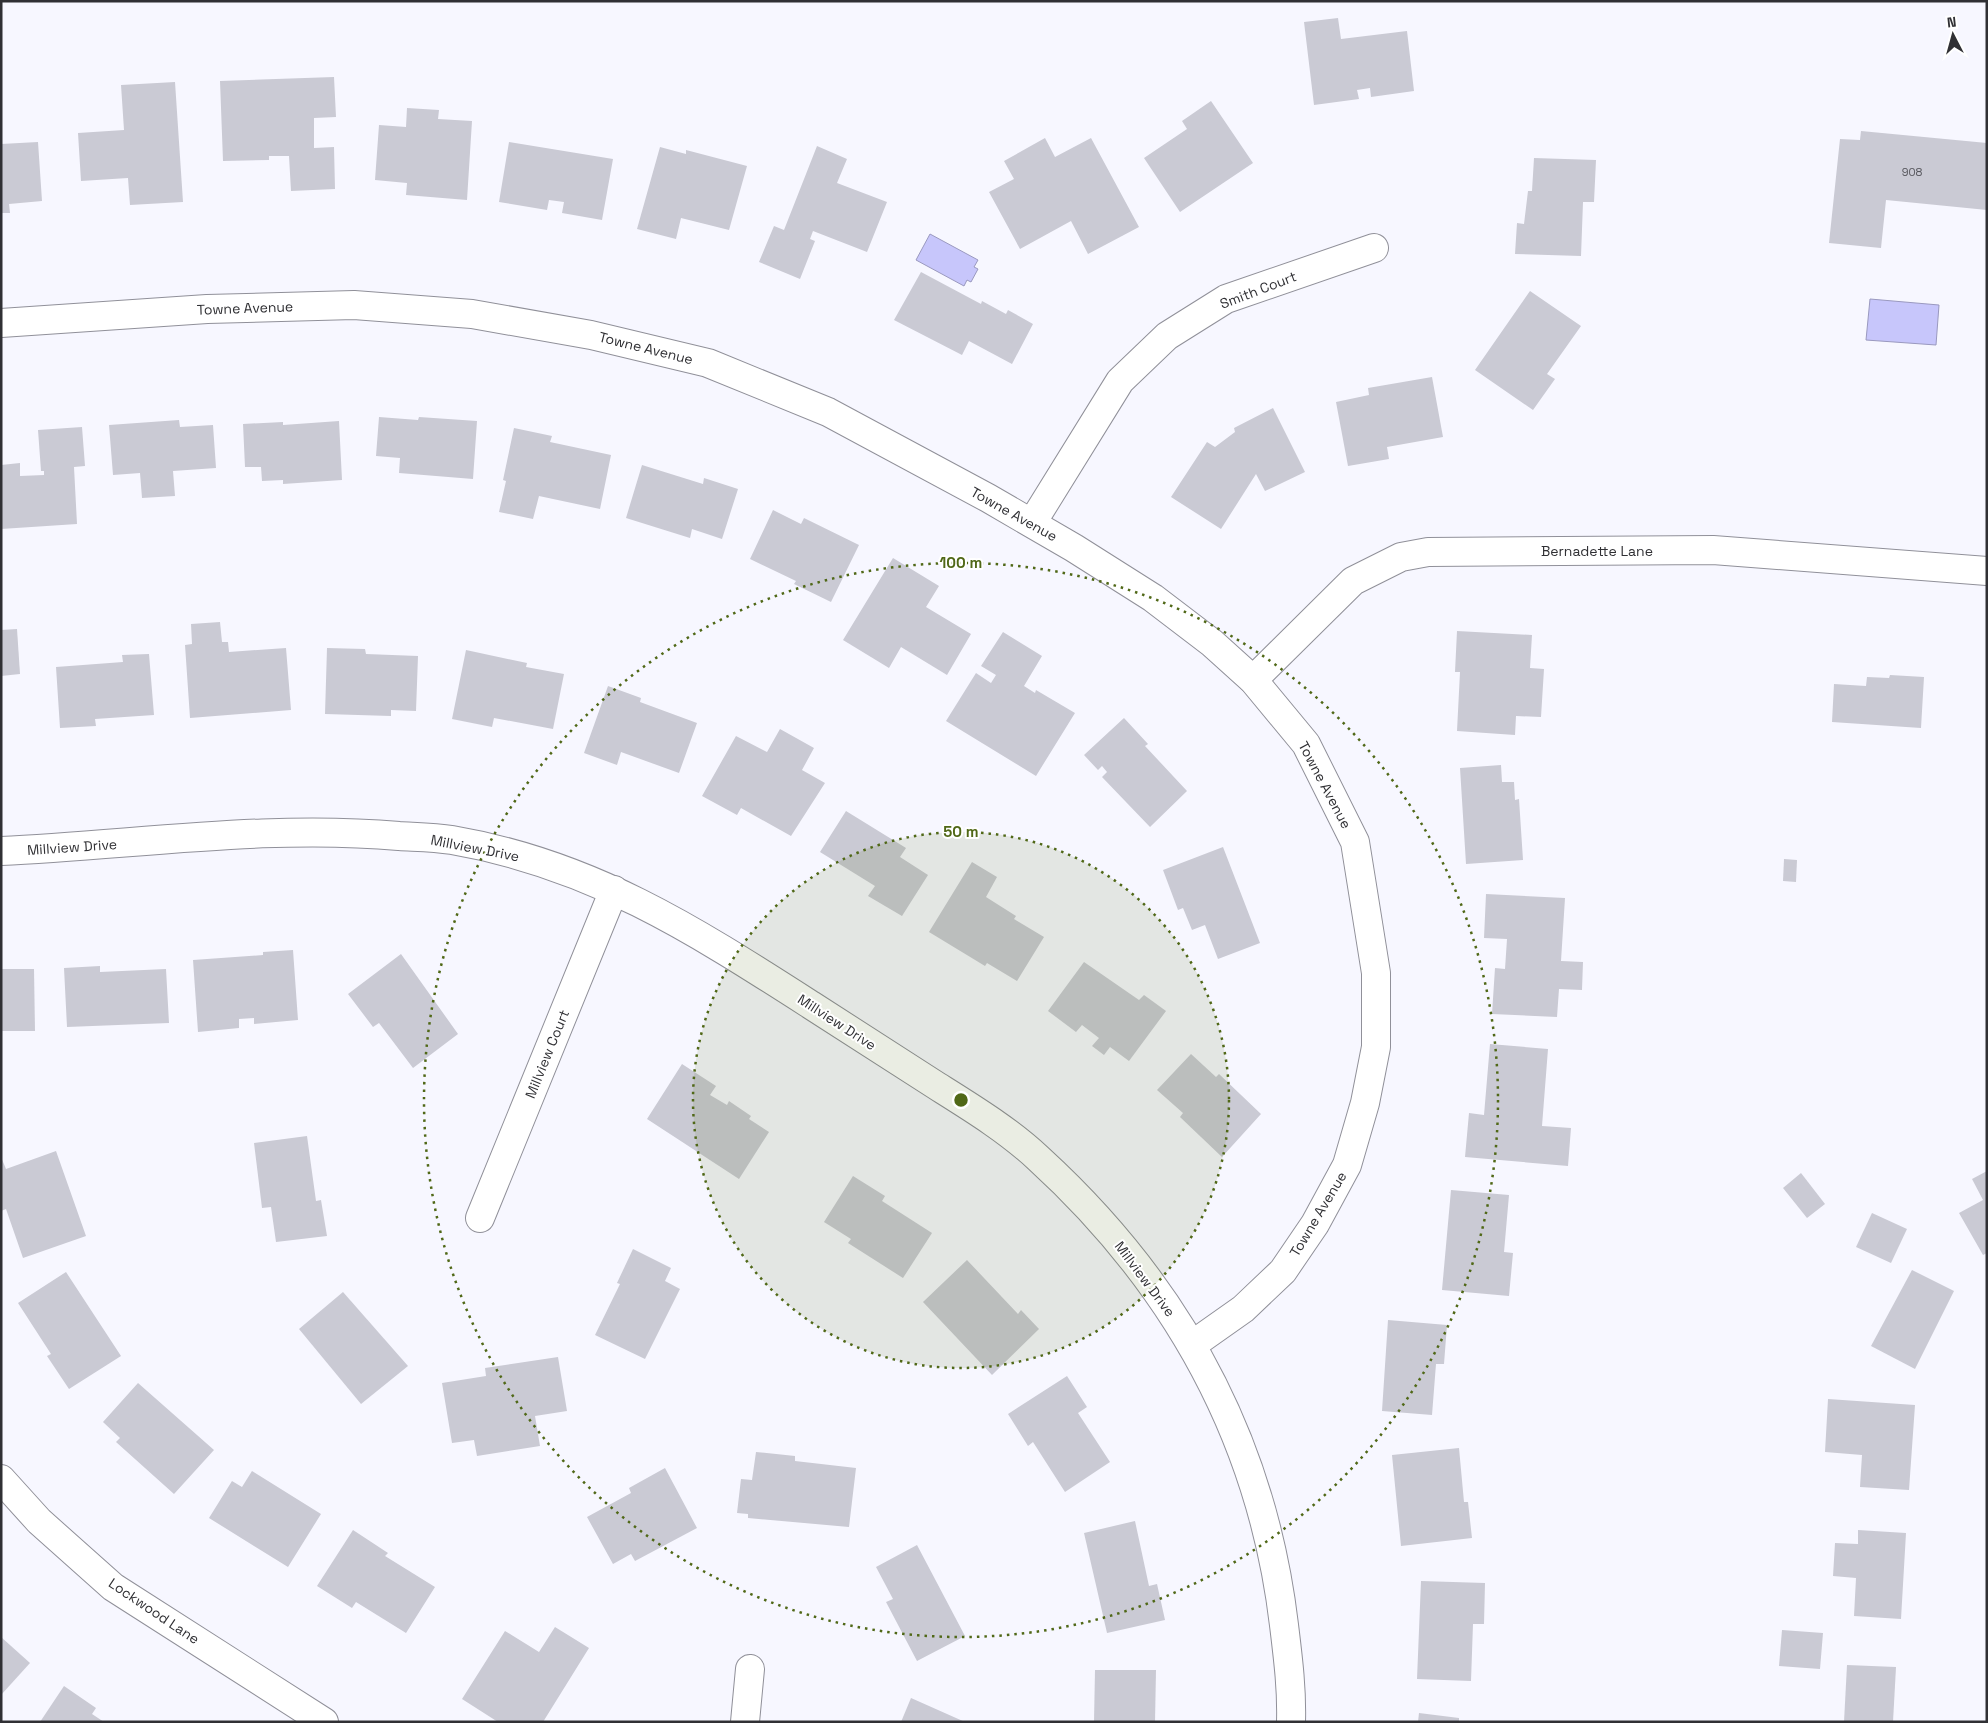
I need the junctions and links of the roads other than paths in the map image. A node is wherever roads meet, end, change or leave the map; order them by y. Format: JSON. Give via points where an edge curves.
{"nodes":[{"id":1,"x":1374,"y":248,"type":"dead end"},
{"id":2,"x":1,"y":322,"type":"edge"},
{"id":3,"x":1032,"y":523,"type":"junction"},
{"id":4,"x":1987,"y":571,"type":"edge"},
{"id":5,"x":1253,"y":680,"type":"junction"},
{"id":6,"x":1,"y":851,"type":"edge"},
{"id":7,"x":614,"y":890,"type":"junction"},
{"id":8,"x":480,"y":1218,"type":"dead end"},
{"id":9,"x":1192,"y":1345,"type":"junction"},
{"id":10,"x":1,"y":1479,"type":"edge"},
{"id":11,"x":750,"y":1669,"type":"dead end"},
{"id":12,"x":324,"y":1722,"type":"edge"},
{"id":13,"x":745,"y":1722,"type":"edge"},
{"id":14,"x":1291,"y":1722,"type":"edge"}],
"edges":[{"from":1,"to":3,"type":"street","name":"Smith Court","via":[[1226,299],[1166,336],[1120,381]]},
{"from":2,"to":3,"type":"street","name":"Towne Avenue","via":[[207,309],[354,305],[472,314],[591,335],[708,363],[828,412]]},
{"from":3,"to":5,"type":"street","name":"Towne Avenue","via":[[1153,598],[1212,643]]},
{"from":4,"to":5,"type":"street","name":"Bernadette Lane","via":[[1713,550],[1428,552],[1400,557],[1353,581]]},
{"from":5,"to":9,"type":"street","name":"Towne Avenue","via":[[1306,744],[1355,842],[1376,973],[1376,1047],[1365,1103],[1347,1164],[1316,1224],[1283,1271],[1243,1309]]},
{"from":6,"to":7,"type":"street","name":"Millview Drive","via":[[279,832],[363,833],[451,840],[536,861]]},
{"from":7,"to":8,"type":"street","name":"Millview Court"},
{"from":7,"to":9,"type":"street","name":"Millview Drive","via":[[665,914],[749,965],[972,1108],[1036,1155],[1125,1250]]},
{"from":9,"to":14,"type":"street","name":"Millview Drive","via":[[1221,1398],[1264,1514],[1278,1575],[1292,1690]]},
{"from":10,"to":12,"type":"street","name":"Lockwood Lane","via":[[39,1522],[113,1587]]},
{"from":11,"to":13,"type":"street"}]}
